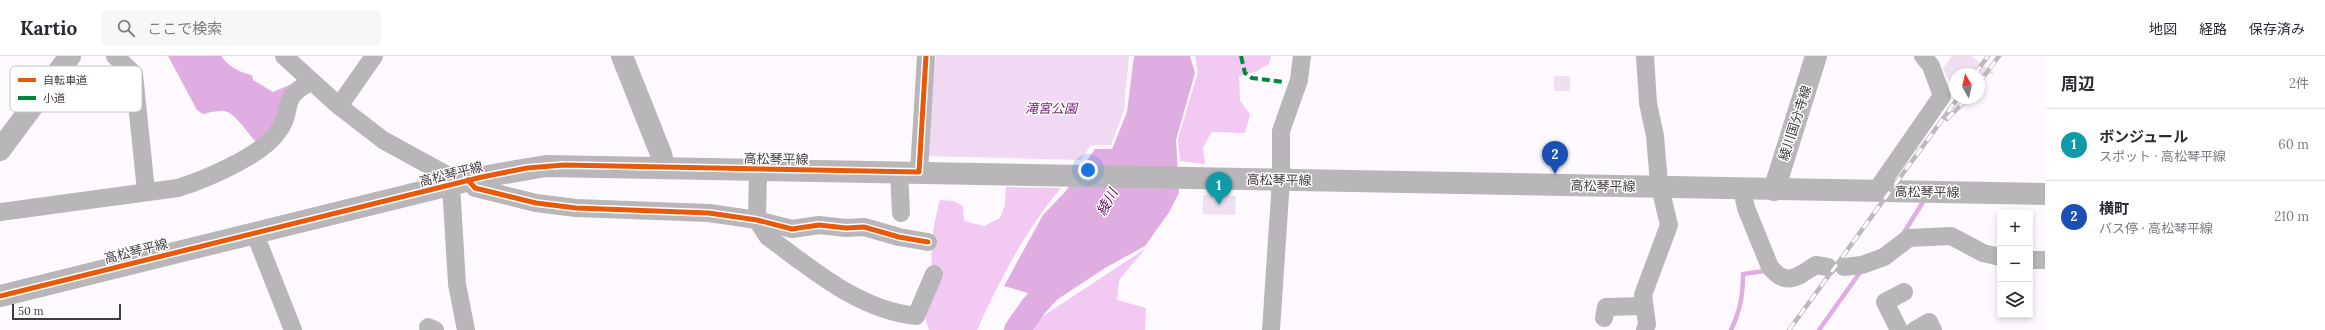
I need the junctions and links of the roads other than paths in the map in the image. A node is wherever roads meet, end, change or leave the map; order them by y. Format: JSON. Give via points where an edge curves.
{"nodes":[{"id":1,"x":70,"y":56,"type":"edge"},
{"id":2,"x":115,"y":56,"type":"edge"},
{"id":3,"x":284,"y":56,"type":"edge"},
{"id":4,"x":374,"y":56,"type":"edge"},
{"id":5,"x":622,"y":56,"type":"edge"},
{"id":6,"x":926,"y":56,"type":"edge"},
{"id":7,"x":1302,"y":56,"type":"edge"},
{"id":8,"x":1645,"y":56,"type":"edge"},
{"id":9,"x":1816,"y":56,"type":"edge"},
{"id":10,"x":1923,"y":56,"type":"edge"},
{"id":11,"x":63,"y":66,"type":"edge"},
{"id":12,"x":126,"y":66,"type":"edge"},
{"id":13,"x":311,"y":82,"type":"junction"},
{"id":14,"x":339,"y":106,"type":"junction"},
{"id":15,"x":28,"y":112,"type":"edge"},
{"id":16,"x":138,"y":112,"type":"edge"},
{"id":17,"x":0,"y":150,"type":"edge"},
{"id":18,"x":664,"y":167,"type":"junction"},
{"id":19,"x":758,"y":170,"type":"junction"},
{"id":20,"x":909,"y":172,"type":"junction"},
{"id":21,"x":1280,"y":180,"type":"junction"},
{"id":22,"x":460,"y":183,"type":"junction"},
{"id":23,"x":1661,"y":188,"type":"junction"},
{"id":24,"x":1742,"y":189,"type":"junction"},
{"id":25,"x":1774,"y":190,"type":"junction"},
{"id":26,"x":146,"y":191,"type":"junction"},
{"id":27,"x":1876,"y":191,"type":"junction"},
{"id":28,"x":2045,"y":194,"type":"edge"},
{"id":29,"x":0,"y":212,"type":"edge"},
{"id":30,"x":901,"y":213,"type":"dead end"},
{"id":31,"x":757,"y":220,"type":"junction"},
{"id":32,"x":255,"y":234,"type":"junction"},
{"id":33,"x":928,"y":242,"type":"dead end"},
{"id":34,"x":1997,"y":256,"type":"edge"},
{"id":35,"x":2033,"y":260,"type":"edge"},
{"id":36,"x":2045,"y":260,"type":"edge"},
{"id":37,"x":934,"y":274,"type":"dead end"},
{"id":38,"x":1904,"y":292,"type":"dead end"},
{"id":39,"x":0,"y":296,"type":"edge"},
{"id":40,"x":1643,"y":306,"type":"junction"},
{"id":41,"x":1604,"y":318,"type":"dead end"},
{"id":42,"x":919,"y":323,"type":"edge"},
{"id":43,"x":293,"y":330,"type":"edge"},
{"id":44,"x":466,"y":330,"type":"edge"},
{"id":45,"x":1271,"y":330,"type":"edge"},
{"id":46,"x":1645,"y":330,"type":"edge"},
{"id":47,"x":1899,"y":330,"type":"edge"},
{"id":48,"x":1915,"y":330,"type":"edge"},
{"id":49,"x":1933,"y":330,"type":"edge"}],
"edges":[{"from":1,"to":11,"type":"main road"},
{"from":2,"to":12,"type":"street"},
{"from":3,"to":13,"type":"street"},
{"from":4,"to":14,"type":"street"},
{"from":5,"to":18,"type":"main road"},
{"from":6,"to":20,"type":"street"},
{"from":7,"to":21,"type":"street","via":[[1299,80],[1281,131]]},
{"from":8,"to":23,"type":"street","via":[[1648,103]]},
{"from":9,"to":25,"type":"main road","name":"綾川国分寺線"},
{"from":10,"to":27,"type":"street","via":[[1931,66],[1942,96]]},
{"from":13,"to":14,"type":"street"},
{"from":13,"to":26,"type":"street","via":[[297,90],[289,100],[285,121],[277,134],[261,148],[202,180],[178,188]]},
{"from":14,"to":22,"type":"street","via":[[382,140]]},
{"from":15,"to":17,"type":"main road"},
{"from":16,"to":26,"type":"street"},
{"from":18,"to":19,"type":"main road","name":"高松琴平線"},
{"from":18,"to":22,"type":"main road","name":"高松琴平線","via":[[546,166],[505,172]]},
{"from":19,"to":20,"type":"main road","name":"高松琴平線"},
{"from":19,"to":31,"type":"street"},
{"from":20,"to":21,"type":"main road","name":"高松琴平線"},
{"from":20,"to":30,"type":"street"},
{"from":21,"to":23,"type":"main road","name":"高松琴平線"},
{"from":21,"to":45,"type":"street"},
{"from":22,"to":31,"type":"street","via":[[536,203],[591,209],[709,213]]},
{"from":22,"to":32,"type":"main road","name":"高松琴平線"},
{"from":22,"to":44,"type":"street","via":[[458,284]]},
{"from":23,"to":24,"type":"main road","name":"高松琴平線"},
{"from":23,"to":40,"type":"street","via":[[1669,225],[1643,295]]},
{"from":24,"to":25,"type":"main road","name":"高松琴平線"},
{"from":24,"to":34,"type":"street","via":[[1746,208],[1770,267],[1776,276],[1786,279],[1795,278],[1816,265],[1862,265],[1884,257],[1909,238],[1951,236],[1983,253]]},
{"from":25,"to":27,"type":"main road","name":"高松琴平線"},
{"from":26,"to":29,"type":"street"},
{"from":27,"to":28,"type":"main road","name":"高松琴平線"},
{"from":31,"to":33,"type":"street","via":[[792,229],[819,225],[864,227]]},
{"from":31,"to":42,"type":"street","via":[[768,237],[827,281],[856,298]]},
{"from":32,"to":39,"type":"main road","name":"高松琴平線"},
{"from":32,"to":43,"type":"street"},
{"from":35,"to":36,"type":"street"},
{"from":37,"to":42,"type":"street"},
{"from":38,"to":47,"type":"street","via":[[1885,302]]},
{"from":40,"to":41,"type":"street","via":[[1606,307]]},
{"from":40,"to":46,"type":"street","via":[[1647,324]]},
{"from":48,"to":49,"type":"street","via":[[1929,322]]}]}
